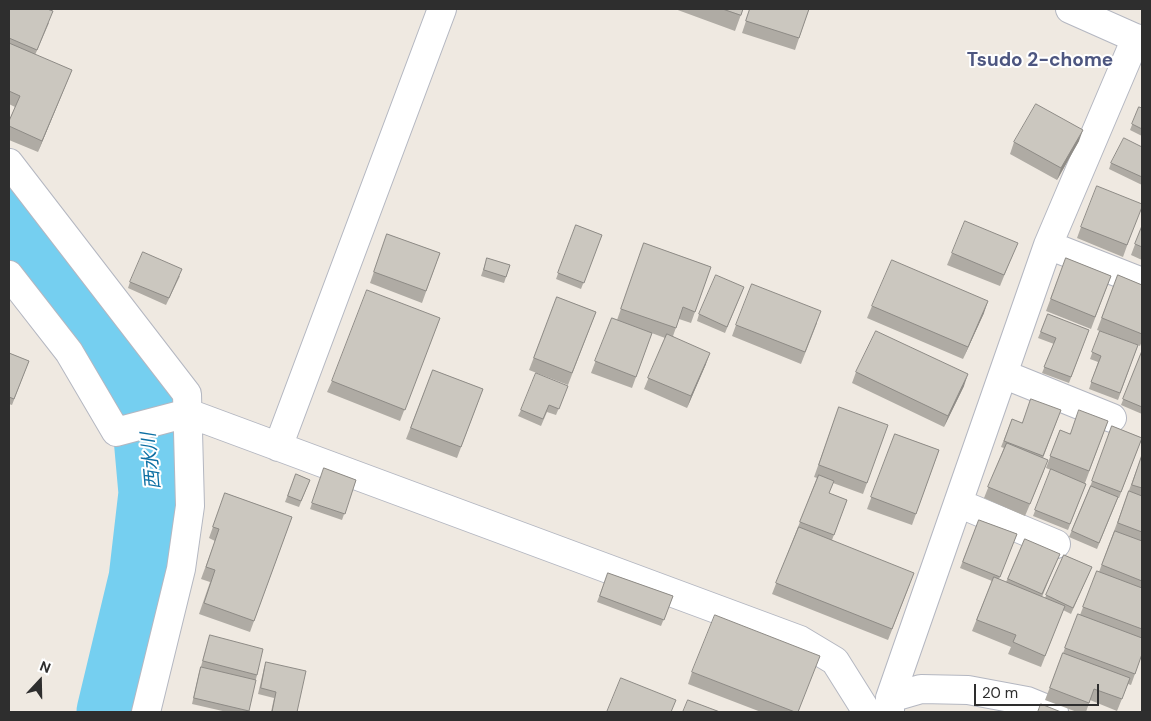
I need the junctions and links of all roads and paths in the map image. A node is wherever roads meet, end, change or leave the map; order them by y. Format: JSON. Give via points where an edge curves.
{"nodes":[{"id":1,"x":442,"y":9,"type":"edge"},
{"id":2,"x":1070,"y":9,"type":"edge"},
{"id":3,"x":1139,"y":40,"type":"edge"},
{"id":4,"x":9,"y":163,"type":"edge"},
{"id":5,"x":1048,"y":245,"type":"junction"},
{"id":6,"x":9,"y":275,"type":"edge"},
{"id":7,"x":1142,"y":282,"type":"edge"},
{"id":8,"x":1003,"y":374,"type":"junction"},
{"id":9,"x":188,"y":413,"type":"junction"},
{"id":10,"x":1112,"y":418,"type":"dead end"},
{"id":11,"x":278,"y":447,"type":"junction"},
{"id":12,"x":958,"y":503,"type":"junction"},
{"id":13,"x":1056,"y":544,"type":"dead end"},
{"id":14,"x":895,"y":707,"type":"edge"},
{"id":15,"x":146,"y":712,"type":"edge"},
{"id":16,"x":868,"y":712,"type":"edge"},
{"id":17,"x":1054,"y":712,"type":"edge"}],
"edges":[{"from":1,"to":11,"type":"street"},
{"from":2,"to":3,"type":"street"},
{"from":3,"to":5,"type":"street"},
{"from":4,"to":9,"type":"street","via":[[187,394]]},
{"from":5,"to":7,"type":"street"},
{"from":5,"to":8,"type":"street"},
{"from":6,"to":9,"type":"street","via":[[69,352],[116,432]]},
{"from":8,"to":10,"type":"street"},
{"from":8,"to":12,"type":"street"},
{"from":9,"to":11,"type":"street"},
{"from":9,"to":15,"type":"street","via":[[190,506],[181,569]]},
{"from":11,"to":16,"type":"street","via":[[800,640],[835,661]]},
{"from":12,"to":13,"type":"street"},
{"from":12,"to":14,"type":"street"},
{"from":14,"to":16,"type":"street"},
{"from":14,"to":17,"type":"street","via":[[922,689],[968,690],[1027,701]]}]}
